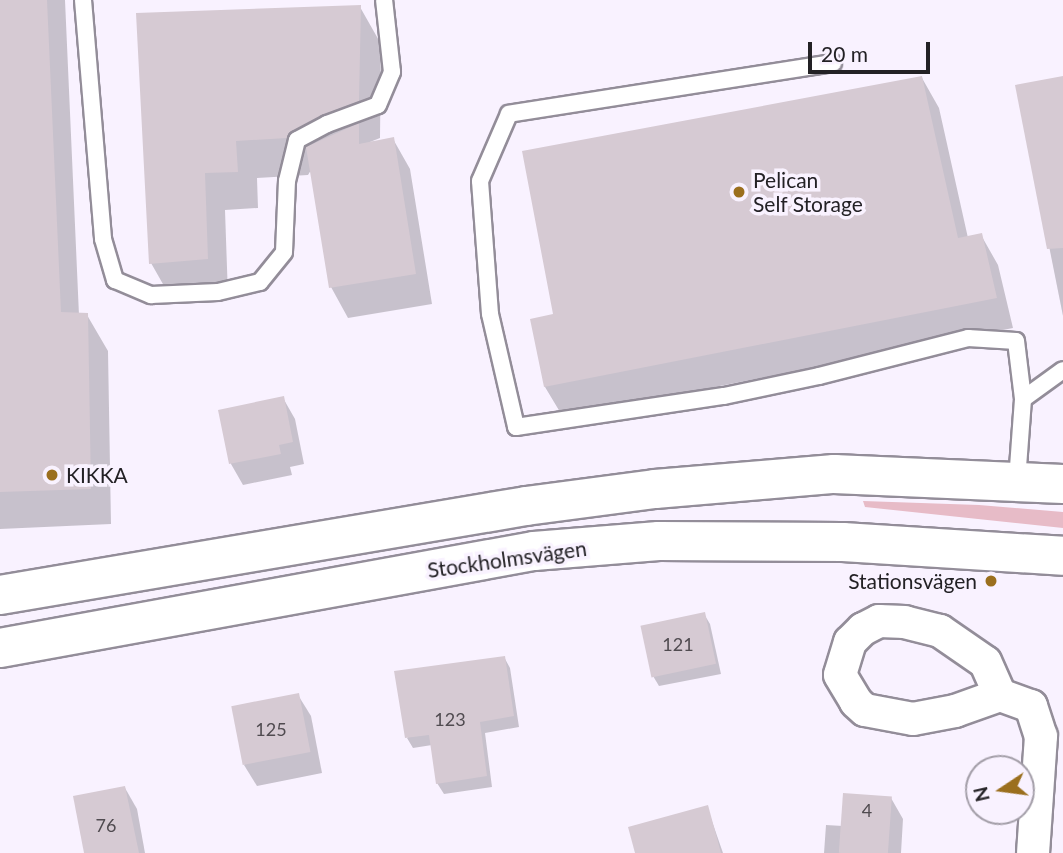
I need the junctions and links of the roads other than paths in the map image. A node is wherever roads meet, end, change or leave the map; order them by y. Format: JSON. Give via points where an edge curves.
{"nodes":[{"id":1,"x":83,"y":0,"type":"edge"},
{"id":2,"x":384,"y":0,"type":"edge"},
{"id":3,"x":833,"y":63,"type":"dead end"},
{"id":4,"x":1063,"y":370,"type":"edge"},
{"id":5,"x":1023,"y":398,"type":"junction"},
{"id":6,"x":1017,"y":481,"type":"junction"},
{"id":7,"x":1063,"y":484,"type":"edge"},
{"id":8,"x":1063,"y":556,"type":"edge"},
{"id":9,"x":0,"y":595,"type":"edge"},
{"id":10,"x":0,"y":648,"type":"edge"},
{"id":11,"x":1000,"y":695,"type":"junction"},
{"id":12,"x":1033,"y":853,"type":"edge"}],
"edges":[{"from":1,"to":2,"type":"lane","via":[[103,239],[115,280],[151,295],[218,292],[260,282],[284,252],[287,181],[297,140],[379,106],[392,72]]},
{"from":3,"to":5,"type":"lane","via":[[509,114],[480,181],[490,314],[516,427],[724,396],[968,338],[1016,341]]},
{"from":4,"to":5,"type":"lane"},
{"from":5,"to":6,"type":"lane"},
{"from":6,"to":7,"type":"main road"},
{"from":6,"to":9,"type":"main road","via":[[834,474],[654,489],[526,506]]},
{"from":8,"to":10,"type":"main road","name":"Stockholmsvägen","via":[[830,542],[659,541],[534,551]]},
{"from":11,"to":11,"type":"street","via":[[985,662],[940,631],[905,622],[879,621],[863,629],[850,642],[840,675],[865,710],[913,719]]},
{"from":11,"to":12,"type":"street","via":[[1031,706],[1041,736]]}]}
